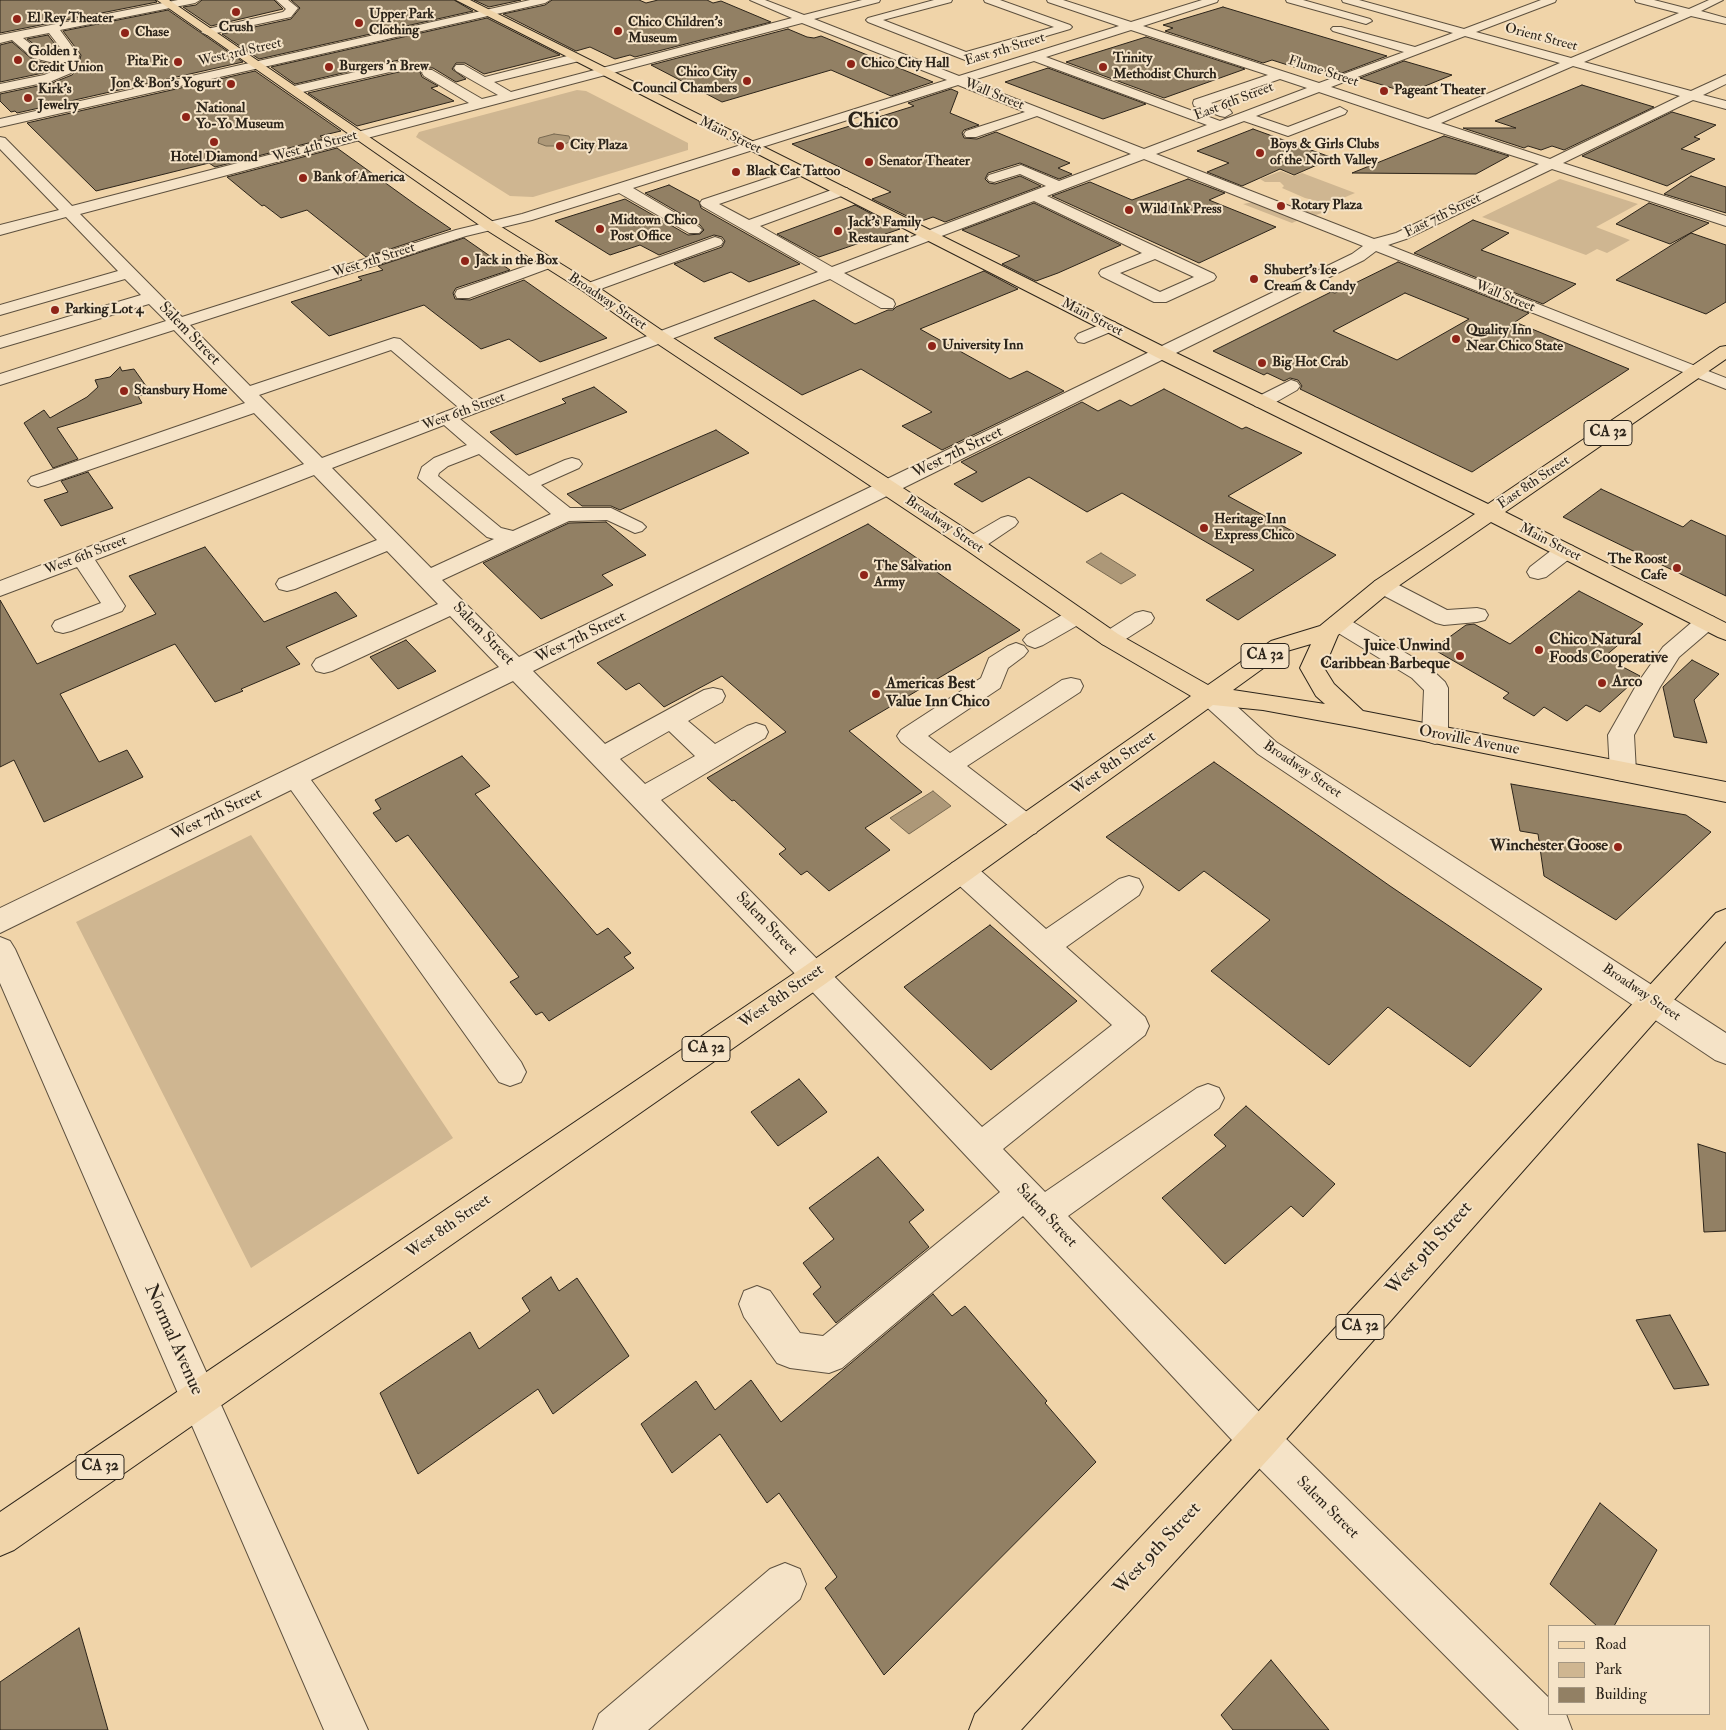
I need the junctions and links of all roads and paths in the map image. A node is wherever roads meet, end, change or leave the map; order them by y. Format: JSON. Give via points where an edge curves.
{"nodes":[{"id":1,"x":195,"y":0,"type":"edge"},
{"id":2,"x":281,"y":0,"type":"edge"},
{"id":3,"x":461,"y":0,"type":"edge"},
{"id":4,"x":545,"y":0,"type":"edge"},
{"id":5,"x":755,"y":0,"type":"edge"},
{"id":6,"x":875,"y":0,"type":"edge"},
{"id":7,"x":946,"y":0,"type":"edge"},
{"id":8,"x":989,"y":0,"type":"edge"},
{"id":9,"x":1052,"y":0,"type":"edge"},
{"id":10,"x":1213,"y":0,"type":"edge"},
{"id":11,"x":1291,"y":0,"type":"edge"},
{"id":12,"x":1347,"y":0,"type":"edge"},
{"id":13,"x":1378,"y":0,"type":"edge"},
{"id":14,"x":1551,"y":0,"type":"edge"},
{"id":15,"x":1640,"y":0,"type":"edge"},
{"id":16,"x":1718,"y":0,"type":"edge"},
{"id":17,"x":165,"y":3,"type":"edge"},
{"id":18,"x":1364,"y":5,"type":"junction"},
{"id":19,"x":903,"y":11,"type":"junction"},
{"id":20,"x":1690,"y":12,"type":"junction"},
{"id":21,"x":487,"y":14,"type":"junction"},
{"id":22,"x":803,"y":19,"type":"junction"},
{"id":23,"x":1726,"y":21,"type":"edge"},
{"id":24,"x":1375,"y":24,"type":"dead end"},
{"id":25,"x":1130,"y":26,"type":"junction"},
{"id":26,"x":1328,"y":26,"type":"dead end"},
{"id":27,"x":52,"y":28,"type":"junction"},
{"id":28,"x":207,"y":32,"type":"junction"},
{"id":29,"x":1465,"y":33,"type":"junction"},
{"id":30,"x":14,"y":36,"type":"junction"},
{"id":31,"x":1421,"y":36,"type":"dead end"},
{"id":32,"x":0,"y":39,"type":"edge"},
{"id":33,"x":1440,"y":42,"type":"junction"},
{"id":34,"x":998,"y":47,"type":"junction"},
{"id":35,"x":333,"y":48,"type":"junction"},
{"id":36,"x":1415,"y":51,"type":"junction"},
{"id":37,"x":1031,"y":57,"type":"junction"},
{"id":38,"x":575,"y":58,"type":"junction"},
{"id":39,"x":73,"y":59,"type":"junction"},
{"id":40,"x":1574,"y":63,"type":"junction"},
{"id":41,"x":256,"y":65,"type":"junction"},
{"id":42,"x":399,"y":66,"type":"dead end"},
{"id":43,"x":460,"y":68,"type":"dead end"},
{"id":44,"x":373,"y":72,"type":"junction"},
{"id":45,"x":601,"y":72,"type":"junction"},
{"id":46,"x":428,"y":73,"type":"dead end"},
{"id":47,"x":1280,"y":75,"type":"junction"},
{"id":48,"x":1726,"y":79,"type":"edge"},
{"id":49,"x":957,"y":80,"type":"junction"},
{"id":50,"x":483,"y":81,"type":"junction"},
{"id":51,"x":0,"y":88,"type":"edge"},
{"id":52,"x":1318,"y":88,"type":"junction"},
{"id":53,"x":294,"y":90,"type":"junction"},
{"id":54,"x":509,"y":96,"type":"junction"},
{"id":55,"x":1693,"y":96,"type":"junction"},
{"id":56,"x":481,"y":104,"type":"junction"},
{"id":57,"x":1726,"y":105,"type":"edge"},
{"id":58,"x":1340,"y":111,"type":"dead end"},
{"id":59,"x":1037,"y":112,"type":"junction"},
{"id":60,"x":1241,"y":117,"type":"junction"},
{"id":61,"x":0,"y":123,"type":"edge"},
{"id":62,"x":1428,"y":124,"type":"junction"},
{"id":63,"x":1219,"y":125,"type":"junction"},
{"id":64,"x":971,"y":134,"type":"dead end"},
{"id":65,"x":361,"y":135,"type":"junction"},
{"id":66,"x":0,"y":141,"type":"edge"},
{"id":67,"x":749,"y":146,"type":"junction"},
{"id":68,"x":1146,"y":154,"type":"junction"},
{"id":69,"x":1551,"y":164,"type":"junction"},
{"id":70,"x":801,"y":171,"type":"junction"},
{"id":71,"x":994,"y":178,"type":"dead end"},
{"id":72,"x":1058,"y":186,"type":"junction"},
{"id":73,"x":620,"y":187,"type":"junction"},
{"id":74,"x":842,"y":191,"type":"junction"},
{"id":75,"x":1034,"y":195,"type":"junction"},
{"id":76,"x":69,"y":212,"type":"junction"},
{"id":77,"x":1726,"y":221,"type":"edge"},
{"id":78,"x":490,"y":226,"type":"junction"},
{"id":79,"x":747,"y":226,"type":"junction"},
{"id":80,"x":0,"y":230,"type":"edge"},
{"id":81,"x":694,"y":230,"type":"dead end"},
{"id":82,"x":929,"y":235,"type":"junction"},
{"id":83,"x":715,"y":242,"type":"dead end"},
{"id":84,"x":1375,"y":244,"type":"junction"},
{"id":85,"x":1155,"y":253,"type":"junction"},
{"id":86,"x":549,"y":263,"type":"junction"},
{"id":87,"x":129,"y":273,"type":"junction"},
{"id":88,"x":830,"y":273,"type":"junction"},
{"id":89,"x":589,"y":288,"type":"junction"},
{"id":90,"x":462,"y":294,"type":"dead end"},
{"id":91,"x":153,"y":297,"type":"junction"},
{"id":92,"x":887,"y":304,"type":"dead end"},
{"id":93,"x":0,"y":310,"type":"edge"},
{"id":94,"x":179,"y":324,"type":"junction"},
{"id":95,"x":1109,"y":326,"type":"junction"},
{"id":96,"x":661,"y":338,"type":"junction"},
{"id":97,"x":1084,"y":338,"type":"dead end"},
{"id":98,"x":0,"y":343,"type":"edge"},
{"id":99,"x":1726,"y":351,"type":"edge"},
{"id":100,"x":1162,"y":353,"type":"junction"},
{"id":101,"x":1696,"y":373,"type":"junction"},
{"id":102,"x":0,"y":380,"type":"edge"},
{"id":103,"x":1726,"y":384,"type":"edge"},
{"id":104,"x":1291,"y":386,"type":"dead end"},
{"id":105,"x":252,"y":399,"type":"junction"},
{"id":106,"x":1262,"y":402,"type":"junction"},
{"id":107,"x":472,"y":409,"type":"junction"},
{"id":108,"x":447,"y":418,"type":"junction"},
{"id":109,"x":480,"y":446,"type":"junction"},
{"id":110,"x":572,"y":464,"type":"dead end"},
{"id":111,"x":318,"y":466,"type":"junction"},
{"id":112,"x":38,"y":481,"type":"dead end"},
{"id":113,"x":527,"y":484,"type":"junction"},
{"id":114,"x":888,"y":488,"type":"junction"},
{"id":115,"x":1490,"y":513,"type":"junction"},
{"id":116,"x":565,"y":515,"type":"junction"},
{"id":117,"x":1008,"y":522,"type":"dead end"},
{"id":118,"x":635,"y":527,"type":"dead end"},
{"id":119,"x":515,"y":538,"type":"junction"},
{"id":120,"x":392,"y":541,"type":"junction"},
{"id":121,"x":973,"y":544,"type":"junction"},
{"id":122,"x":1565,"y":551,"type":"junction"},
{"id":123,"x":82,"y":558,"type":"junction"},
{"id":124,"x":1538,"y":572,"type":"dead end"},
{"id":125,"x":428,"y":578,"type":"junction"},
{"id":126,"x":287,"y":584,"type":"dead end"},
{"id":127,"x":1383,"y":586,"type":"junction"},
{"id":128,"x":0,"y":589,"type":"edge"},
{"id":129,"x":454,"y":605,"type":"junction"},
{"id":130,"x":1478,"y":615,"type":"dead end"},
{"id":131,"x":1077,"y":616,"type":"junction"},
{"id":132,"x":1143,"y":618,"type":"dead end"},
{"id":133,"x":63,"y":626,"type":"dead end"},
{"id":134,"x":1333,"y":627,"type":"junction"},
{"id":135,"x":1716,"y":627,"type":"edge"},
{"id":136,"x":1110,"y":639,"type":"junction"},
{"id":137,"x":324,"y":665,"type":"dead end"},
{"id":138,"x":516,"y":669,"type":"junction"},
{"id":139,"x":1071,"y":686,"type":"dead end"},
{"id":140,"x":713,"y":696,"type":"dead end"},
{"id":141,"x":1210,"y":696,"type":"junction"},
{"id":142,"x":1355,"y":718,"type":"junction"},
{"id":143,"x":671,"y":720,"type":"junction"},
{"id":144,"x":756,"y":732,"type":"dead end"},
{"id":145,"x":1435,"y":734,"type":"junction"},
{"id":146,"x":603,"y":757,"type":"junction"},
{"id":147,"x":713,"y":757,"type":"junction"},
{"id":148,"x":949,"y":766,"type":"junction"},
{"id":149,"x":1623,"y":772,"type":"junction"},
{"id":150,"x":295,"y":777,"type":"junction"},
{"id":151,"x":1726,"y":792,"type":"edge"},
{"id":152,"x":642,"y":798,"type":"junction"},
{"id":153,"x":1027,"y":826,"type":"junction"},
{"id":154,"x":962,"y":871,"type":"junction"},
{"id":155,"x":1129,"y":887,"type":"dead end"},
{"id":156,"x":1726,"y":921,"type":"edge"},
{"id":157,"x":0,"y":922,"type":"edge"},
{"id":158,"x":1045,"y":946,"type":"junction"},
{"id":159,"x":0,"y":949,"type":"edge"},
{"id":160,"x":815,"y":974,"type":"junction"},
{"id":161,"x":1654,"y":1001,"type":"junction"},
{"id":162,"x":1726,"y":1050,"type":"edge"},
{"id":163,"x":510,"y":1072,"type":"dead end"},
{"id":164,"x":1208,"y":1098,"type":"dead end"},
{"id":165,"x":980,"y":1148,"type":"junction"},
{"id":166,"x":1034,"y":1204,"type":"junction"},
{"id":167,"x":757,"y":1304,"type":"dead end"},
{"id":168,"x":199,"y":1399,"type":"junction"},
{"id":169,"x":1259,"y":1440,"type":"junction"},
{"id":170,"x":0,"y":1536,"type":"edge"},
{"id":171,"x":785,"y":1584,"type":"dead end"},
{"id":172,"x":346,"y":1730,"type":"edge"},
{"id":173,"x":615,"y":1730,"type":"edge"},
{"id":174,"x":990,"y":1730,"type":"edge"},
{"id":175,"x":1550,"y":1730,"type":"edge"}],
"edges":[{"from":1,"to":17,"type":"street"},
{"from":2,"to":28,"type":"street","via":[[292,8],[288,15]]},
{"from":3,"to":21,"type":"main road","name":"Main Street"},
{"from":4,"to":21,"type":"street","name":"West 3rd Street"},
{"from":5,"to":22,"type":"street","name":"Wall Street"},
{"from":6,"to":19,"type":"street"},
{"from":6,"to":22,"type":"street","name":"West 4th Street"},
{"from":7,"to":19,"type":"street"},
{"from":8,"to":34,"type":"street","via":[[1066,27]]},
{"from":9,"to":25,"type":"street","name":"Flume Street"},
{"from":10,"to":25,"type":"street","name":"East 5th Street"},
{"from":11,"to":24,"type":"street"},
{"from":12,"to":18,"type":"street","name":"Orient Street"},
{"from":13,"to":18,"type":"street"},
{"from":14,"to":29,"type":"street","name":"East 6th Street"},
{"from":15,"to":20,"type":"street"},
{"from":16,"to":20,"type":"street"},
{"from":17,"to":27,"type":"street"},
{"from":17,"to":28,"type":"main road","name":"Broadway Street"},
{"from":18,"to":29,"type":"street","name":"Orient Street"},
{"from":19,"to":34,"type":"street","via":[[872,20],[965,56]]},
{"from":20,"to":23,"type":"street"},
{"from":20,"to":40,"type":"street"},
{"from":21,"to":35,"type":"street","name":"West 3rd Street"},
{"from":21,"to":38,"type":"main road","name":"Main Street"},
{"from":22,"to":45,"type":"street","name":"West 4th Street"},
{"from":22,"to":49,"type":"street","name":"Wall Street"},
{"from":25,"to":37,"type":"street","name":"East 5th Street"},
{"from":25,"to":47,"type":"street","name":"Flume Street"},
{"from":26,"to":36,"type":"street"},
{"from":27,"to":30,"type":"street"},
{"from":27,"to":39,"type":"street"},
{"from":28,"to":41,"type":"main road","name":"Broadway Street"},
{"from":29,"to":33,"type":"street","name":"East 6th Street"},
{"from":29,"to":40,"type":"street","name":"Orient Street"},
{"from":30,"to":32,"type":"street"},
{"from":30,"to":39,"type":"street","via":[[37,55]]},
{"from":31,"to":33,"type":"street"},
{"from":33,"to":36,"type":"street","name":"East 6th Street"},
{"from":34,"to":37,"type":"street"},
{"from":35,"to":41,"type":"street","name":"West 3rd Street"},
{"from":35,"to":44,"type":"street"},
{"from":36,"to":52,"type":"street","name":"East 6th Street"},
{"from":37,"to":49,"type":"street","name":"East 5th Street"},
{"from":37,"to":63,"type":"street"},
{"from":38,"to":45,"type":"main road","name":"Main Street"},
{"from":38,"to":50,"type":"street"},
{"from":39,"to":51,"type":"street","via":[[67,70],[48,78]]},
{"from":40,"to":55,"type":"street","name":"Orient Street"},
{"from":40,"to":62,"type":"street"},
{"from":41,"to":53,"type":"main road","name":"Broadway Street"},
{"from":41,"to":61,"type":"street","name":"West 3rd Street"},
{"from":42,"to":44,"type":"street"},
{"from":43,"to":50,"type":"street"},
{"from":44,"to":53,"type":"street"},
{"from":45,"to":54,"type":"street","name":"West 4th Street"},
{"from":45,"to":67,"type":"main road","name":"Main Street"},
{"from":46,"to":56,"type":"street"},
{"from":47,"to":52,"type":"street","name":"Flume Street"},
{"from":47,"to":60,"type":"street","via":[[1199,103]]},
{"from":48,"to":55,"type":"street","name":"East 7th Street"},
{"from":49,"to":59,"type":"street","name":"Wall Street"},
{"from":49,"to":67,"type":"street","name":"East 5th Street"},
{"from":50,"to":54,"type":"street"},
{"from":52,"to":60,"type":"street","name":"East 6th Street"},
{"from":52,"to":62,"type":"street","name":"Flume Street"},
{"from":53,"to":65,"type":"main road","name":"Broadway Street"},
{"from":54,"to":56,"type":"street","name":"West 4th Street"},
{"from":55,"to":57,"type":"street","name":"Orient Street"},
{"from":55,"to":69,"type":"street","name":"East 7th Street"},
{"from":56,"to":65,"type":"street","name":"West 4th Street"},
{"from":58,"to":60,"type":"street","via":[[1288,132]]},
{"from":59,"to":64,"type":"street"},
{"from":59,"to":68,"type":"street","name":"Wall Street"},
{"from":60,"to":63,"type":"street","name":"East 6th Street"},
{"from":62,"to":69,"type":"street","name":"Flume Street"},
{"from":63,"to":68,"type":"street","name":"East 6th Street"},
{"from":65,"to":76,"type":"street","name":"West 4th Street"},
{"from":65,"to":78,"type":"main road","name":"Broadway Street"},
{"from":66,"to":76,"type":"street","name":"Salem Street"},
{"from":67,"to":70,"type":"main road","name":"Main Street"},
{"from":67,"to":73,"type":"street","name":"West 5th Street"},
{"from":68,"to":72,"type":"street","name":"East 6th Street"},
{"from":68,"to":84,"type":"street","name":"Wall Street"},
{"from":69,"to":77,"type":"street","name":"Flume Street"},
{"from":69,"to":84,"type":"street","name":"East 7th Street","via":[[1401,236]]},
{"from":70,"to":74,"type":"main road","name":"Main Street"},
{"from":70,"to":79,"type":"street","via":[[707,203]]},
{"from":71,"to":72,"type":"street","via":[[1021,169]]},
{"from":72,"to":75,"type":"street","name":"East 6th Street"},
{"from":73,"to":78,"type":"street","name":"West 5th Street"},
{"from":73,"to":81,"type":"street"},
{"from":74,"to":79,"type":"street"},
{"from":74,"to":82,"type":"main road","name":"Main Street"},
{"from":75,"to":82,"type":"street","name":"East 6th Street"},
{"from":75,"to":85,"type":"street"},
{"from":76,"to":80,"type":"street","name":"West 4th Street"},
{"from":76,"to":87,"type":"street","name":"Salem Street"},
{"from":78,"to":86,"type":"main road","name":"Broadway Street"},
{"from":78,"to":94,"type":"street","name":"West 5th Street"},
{"from":79,"to":88,"type":"street"},
{"from":82,"to":88,"type":"street","name":"West 6th Street"},
{"from":82,"to":95,"type":"main road","name":"Main Street"},
{"from":83,"to":89,"type":"street"},
{"from":84,"to":100,"type":"street","name":"East 7th Street","via":[[1358,257]]},
{"from":84,"to":101,"type":"street","name":"Wall Street"},
{"from":85,"to":85,"type":"street","via":[[1107,273],[1160,298],[1208,277]]},
{"from":86,"to":89,"type":"main road","name":"Broadway Street"},
{"from":86,"to":90,"type":"street"},
{"from":87,"to":91,"type":"street","name":"Salem Street"},
{"from":87,"to":93,"type":"street"},
{"from":88,"to":92,"type":"street"},
{"from":88,"to":96,"type":"street","name":"West 6th Street"},
{"from":89,"to":96,"type":"main road","name":"Broadway Street"},
{"from":91,"to":94,"type":"street","name":"Salem Street"},
{"from":91,"to":98,"type":"street"},
{"from":94,"to":102,"type":"street","name":"West 5th Street"},
{"from":94,"to":105,"type":"street","name":"Salem Street"},
{"from":95,"to":97,"type":"street"},
{"from":95,"to":100,"type":"main road","name":"Main Street"},
{"from":96,"to":107,"type":"street","name":"West 6th Street"},
{"from":96,"to":114,"type":"main road","name":"Broadway Street"},
{"from":99,"to":101,"type":"main road","name":"East 8th Street","number":"CA 32"},
{"from":100,"to":106,"type":"main road","name":"Main Street"},
{"from":100,"to":114,"type":"street","name":"West 7th Street"},
{"from":101,"to":103,"type":"street","name":"Wall Street"},
{"from":101,"to":115,"type":"main road","name":"East 8th Street","number":"CA 32"},
{"from":104,"to":106,"type":"street"},
{"from":105,"to":107,"type":"street","via":[[394,343]]},
{"from":105,"to":111,"type":"street","name":"Salem Street"},
{"from":105,"to":112,"type":"street"},
{"from":106,"to":115,"type":"main road","name":"Main Street"},
{"from":107,"to":108,"type":"street","name":"West 6th Street"},
{"from":108,"to":109,"type":"street"},
{"from":108,"to":111,"type":"street","name":"West 6th Street"},
{"from":109,"to":113,"type":"street"},
{"from":109,"to":119,"type":"street","via":[[441,462],[429,471],[428,478],[494,533]]},
{"from":110,"to":113,"type":"street"},
{"from":111,"to":120,"type":"street","name":"Salem Street"},
{"from":111,"to":123,"type":"street","name":"West 6th Street"},
{"from":113,"to":116,"type":"street"},
{"from":114,"to":121,"type":"main road","name":"Broadway Street"},
{"from":114,"to":138,"type":"street","name":"West 7th Street"},
{"from":115,"to":122,"type":"main road","name":"Main Street"},
{"from":115,"to":127,"type":"main road","name":"West 8th Street","number":"CA 32"},
{"from":116,"to":118,"type":"street","via":[[612,514]]},
{"from":116,"to":119,"type":"street"},
{"from":117,"to":121,"type":"street"},
{"from":119,"to":125,"type":"street"},
{"from":120,"to":125,"type":"street","name":"Salem Street"},
{"from":120,"to":126,"type":"street"},
{"from":121,"to":131,"type":"main road","name":"Broadway Street"},
{"from":122,"to":124,"type":"street"},
{"from":122,"to":135,"type":"main road","name":"Main Street"},
{"from":123,"to":128,"type":"street","name":"West 6th Street"},
{"from":123,"to":133,"type":"street","via":[[114,606]]},
{"from":125,"to":129,"type":"street","name":"Salem Street"},
{"from":127,"to":130,"type":"street","via":[[1444,618]]},
{"from":127,"to":134,"type":"main road","name":"West 8th Street","number":"CA 32"},
{"from":129,"to":137,"type":"street"},
{"from":129,"to":138,"type":"street","name":"Salem Street"},
{"from":131,"to":136,"type":"main road","name":"Broadway Street"},
{"from":131,"to":148,"type":"street","via":[[997,664],[992,682],[910,736]]},
{"from":132,"to":136,"type":"street"},
{"from":134,"to":141,"type":"main road","name":"West 8th Street","number":"CA 32","via":[[1279,646]]},
{"from":134,"to":142,"type":"main road","via":[[1312,668],[1325,690]]},
{"from":134,"to":145,"type":"street","via":[[1420,672],[1436,688]]},
{"from":135,"to":149,"type":"street","via":[[1671,652],[1644,693],[1621,735]]},
{"from":136,"to":141,"type":"main road","name":"Broadway Street"},
{"from":138,"to":146,"type":"street","name":"Salem Street"},
{"from":138,"to":150,"type":"street","name":"West 7th Street"},
{"from":139,"to":148,"type":"street"},
{"from":140,"to":143,"type":"street"},
{"from":141,"to":142,"type":"main road","name":"Oroville Avenue"},
{"from":141,"to":153,"type":"main road","name":"West 8th Street","number":"CA 32"},
{"from":141,"to":161,"type":"street","name":"Broadway Street","via":[[1267,748]]},
{"from":142,"to":145,"type":"main road","name":"Oroville Avenue"},
{"from":143,"to":146,"type":"street"},
{"from":143,"to":147,"type":"street"},
{"from":144,"to":147,"type":"street"},
{"from":145,"to":149,"type":"main road","name":"Oroville Avenue"},
{"from":146,"to":152,"type":"street","name":"Salem Street"},
{"from":147,"to":152,"type":"street"},
{"from":148,"to":153,"type":"street"},
{"from":149,"to":151,"type":"main road","name":"Oroville Avenue"},
{"from":150,"to":157,"type":"street","name":"West 7th Street"},
{"from":150,"to":163,"type":"street"},
{"from":152,"to":160,"type":"street","name":"Salem Street"},
{"from":153,"to":154,"type":"main road","name":"West 8th Street","number":"CA 32"},
{"from":154,"to":158,"type":"street"},
{"from":154,"to":160,"type":"main road","name":"West 8th Street","number":"CA 32"},
{"from":155,"to":158,"type":"street"},
{"from":156,"to":161,"type":"main road","name":"West 9th Street","number":"CA 32"},
{"from":158,"to":165,"type":"street","via":[[1134,1026]]},
{"from":159,"to":168,"type":"street","name":"Normal Avenue"},
{"from":160,"to":165,"type":"street","name":"Salem Street"},
{"from":160,"to":168,"type":"main road","name":"West 8th Street","number":"CA 32"},
{"from":161,"to":162,"type":"street","name":"Broadway Street"},
{"from":161,"to":169,"type":"main road","name":"West 9th Street","number":"CA 32"},
{"from":164,"to":166,"type":"street"},
{"from":165,"to":166,"type":"street","name":"Salem Street"},
{"from":166,"to":167,"type":"street","via":[[828,1355],[790,1350]]},
{"from":166,"to":169,"type":"street","name":"Salem Street"},
{"from":168,"to":170,"type":"main road","name":"West 8th Street","number":"CA 32"},
{"from":168,"to":172,"type":"street","name":"Normal Avenue"},
{"from":169,"to":174,"type":"main road","name":"West 9th Street","number":"CA 32"},
{"from":169,"to":175,"type":"street","name":"Salem Street"},
{"from":171,"to":173,"type":"street"}]}
